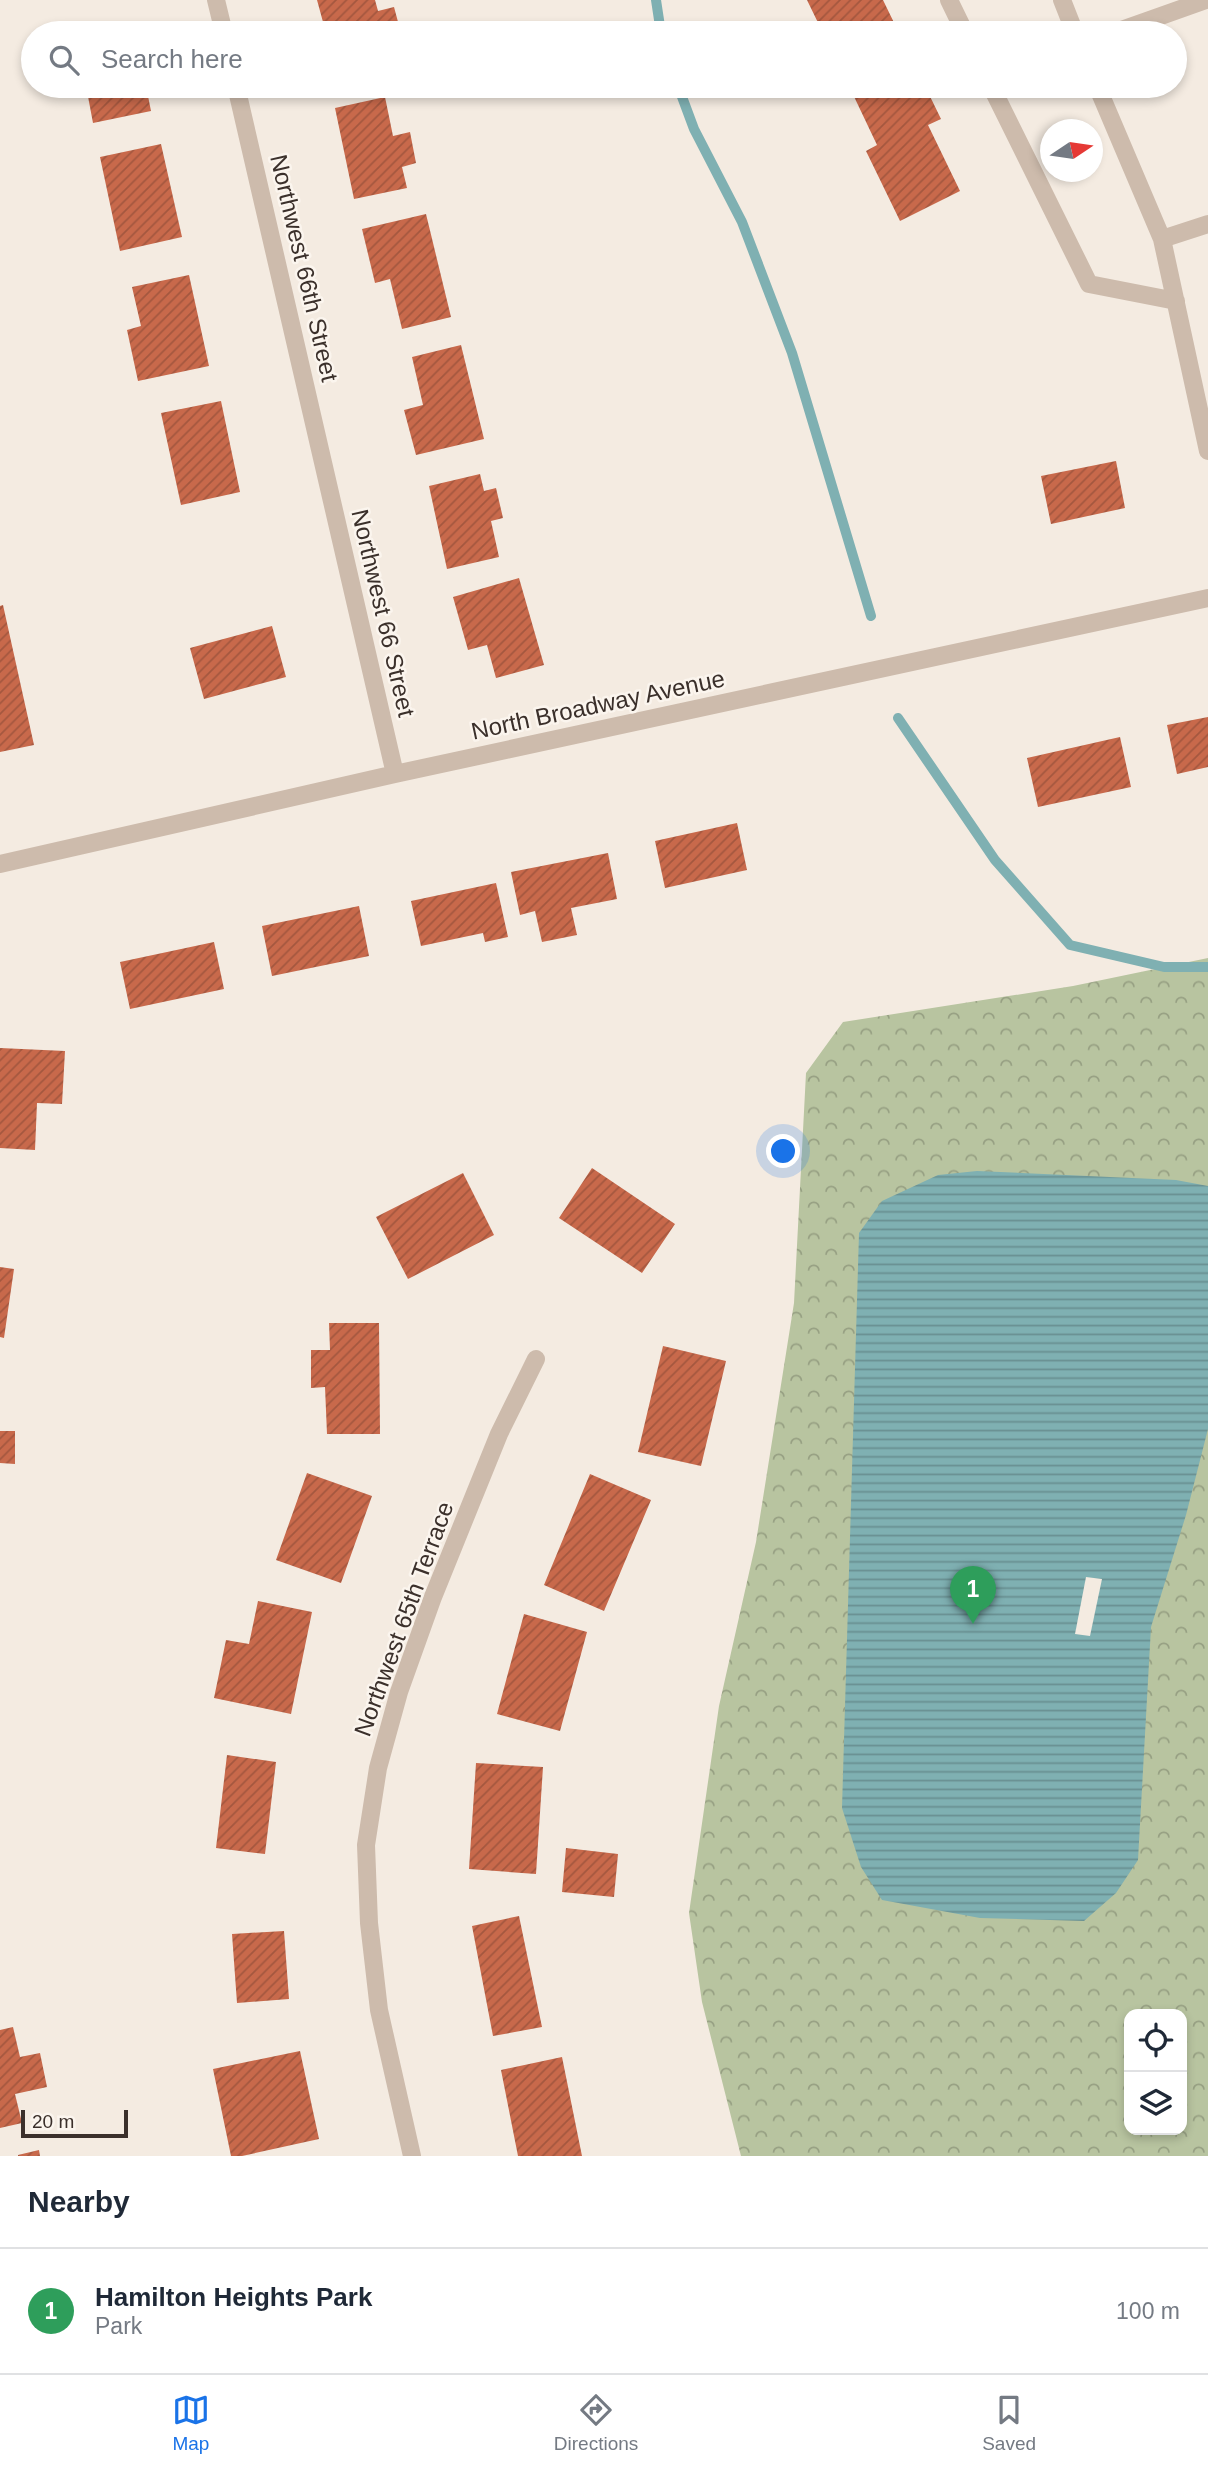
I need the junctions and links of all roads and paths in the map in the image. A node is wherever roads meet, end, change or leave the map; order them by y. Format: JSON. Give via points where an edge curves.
{"nodes":[{"id":1,"x":216,"y":0,"type":"edge"},
{"id":2,"x":948,"y":0,"type":"edge"},
{"id":3,"x":1062,"y":0,"type":"edge"},
{"id":4,"x":1206,"y":0,"type":"edge"},
{"id":5,"x":221,"y":21,"type":"edge"},
{"id":6,"x":959,"y":21,"type":"edge"},
{"id":7,"x":1070,"y":21,"type":"edge"},
{"id":8,"x":1147,"y":21,"type":"edge"},
{"id":9,"x":239,"y":98,"type":"edge"},
{"id":10,"x":997,"y":98,"type":"edge"},
{"id":11,"x":1102,"y":98,"type":"edge"},
{"id":12,"x":1208,"y":224,"type":"edge"},
{"id":13,"x":1162,"y":239,"type":"junction"},
{"id":14,"x":1176,"y":301,"type":"junction"},
{"id":15,"x":1208,"y":451,"type":"edge"},
{"id":16,"x":324,"y":462,"type":"joint"},
{"id":17,"x":1208,"y":598,"type":"edge"},
{"id":18,"x":395,"y":774,"type":"junction"},
{"id":19,"x":0,"y":864,"type":"edge"},
{"id":20,"x":536,"y":1359,"type":"dead end"},
{"id":21,"x":412,"y":2156,"type":"edge"}],
"edges":[{"from":1,"to":5,"type":"street"},
{"from":2,"to":6,"type":"street"},
{"from":3,"to":7,"type":"street"},
{"from":4,"to":8,"type":"street"},
{"from":9,"to":16,"type":"street","name":"Northwest 66th Street"},
{"from":10,"to":14,"type":"street","via":[[1089,284]]},
{"from":11,"to":13,"type":"street"},
{"from":12,"to":13,"type":"street"},
{"from":13,"to":14,"type":"street"},
{"from":14,"to":15,"type":"street"},
{"from":16,"to":18,"type":"street","name":"Northwest 66 Street"},
{"from":17,"to":18,"type":"street","name":"North Broadway Avenue"},
{"from":18,"to":19,"type":"street","name":"North Broadway Avenue"},
{"from":20,"to":21,"type":"street","name":"Northwest 65th Terrace","via":[[499,1434],[399,1692],[378,1768],[366,1845],[379,2010]]}]}
